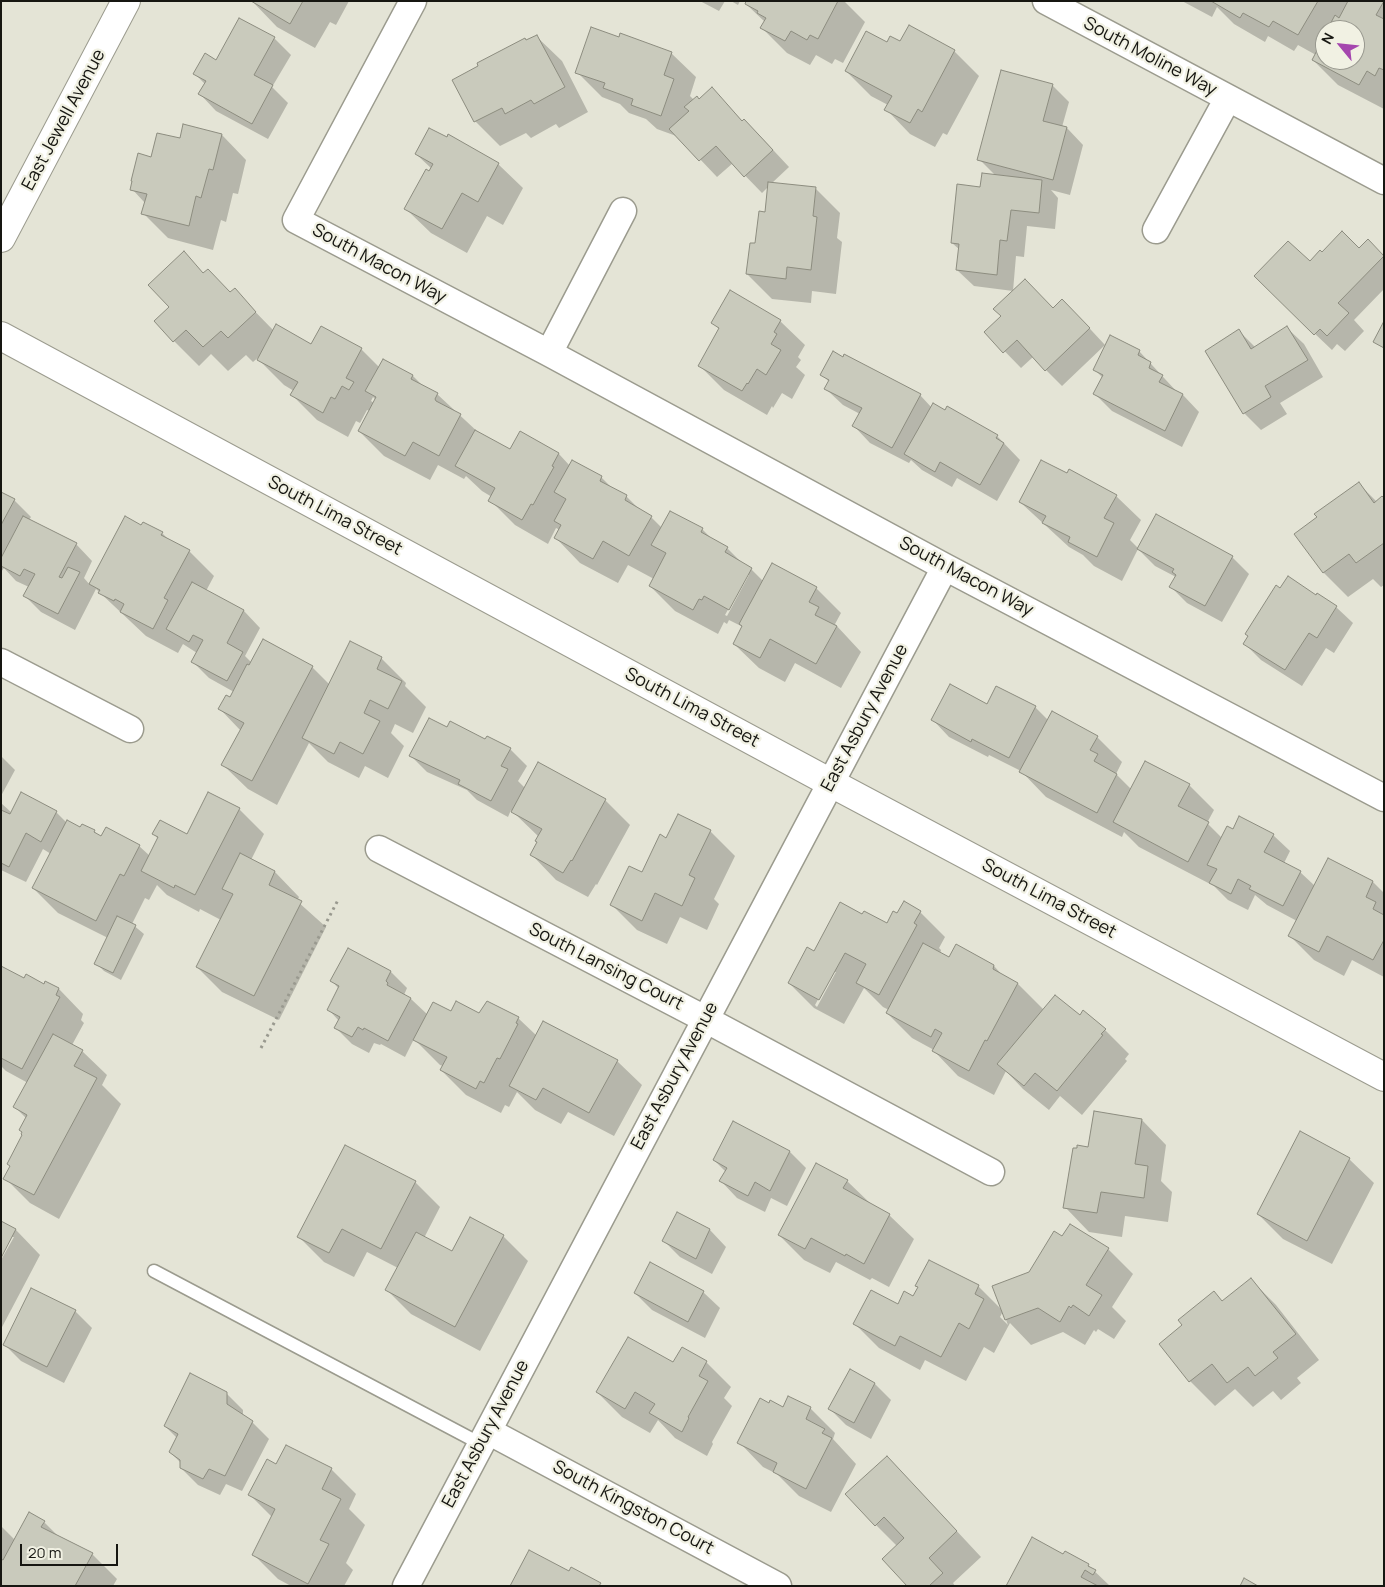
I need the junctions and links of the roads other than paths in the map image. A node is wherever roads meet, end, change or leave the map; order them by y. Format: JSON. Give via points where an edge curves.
{"nodes":[{"id":1,"x":126,"y":1,"type":"edge"},
{"id":2,"x":414,"y":1,"type":"edge"},
{"id":3,"x":1046,"y":1,"type":"edge"},
{"id":4,"x":1228,"y":98,"type":"junction"},
{"id":5,"x":1384,"y":181,"type":"edge"},
{"id":6,"x":623,"y":211,"type":"dead end"},
{"id":7,"x":1156,"y":230,"type":"dead end"},
{"id":8,"x":1,"y":238,"type":"edge"},
{"id":9,"x":1,"y":336,"type":"edge"},
{"id":10,"x":549,"y":354,"type":"junction"},
{"id":11,"x":946,"y":567,"type":"junction"},
{"id":12,"x":1,"y":662,"type":"edge"},
{"id":13,"x":130,"y":729,"type":"dead end"},
{"id":14,"x":831,"y":783,"type":"junction"},
{"id":15,"x":1384,"y":798,"type":"edge"},
{"id":16,"x":379,"y":849,"type":"dead end"},
{"id":17,"x":705,"y":1019,"type":"junction"},
{"id":18,"x":1384,"y":1076,"type":"edge"},
{"id":19,"x":991,"y":1172,"type":"dead end"},
{"id":20,"x":154,"y":1271,"type":"dead end"},
{"id":21,"x":484,"y":1438,"type":"junction"},
{"id":22,"x":406,"y":1586,"type":"edge"},
{"id":23,"x":778,"y":1586,"type":"edge"}],
"edges":[{"from":1,"to":8,"type":"street","name":"East Jewell Avenue"},
{"from":2,"to":10,"type":"street","name":"South Macon Way","via":[[296,220]]},
{"from":3,"to":4,"type":"street","name":"South Moline Way"},
{"from":4,"to":5,"type":"street","name":"South Moline Way"},
{"from":4,"to":7,"type":"street","name":"South Moline Way"},
{"from":6,"to":10,"type":"street"},
{"from":9,"to":14,"type":"street","name":"South Lima Street"},
{"from":10,"to":11,"type":"street","name":"South Macon Way"},
{"from":11,"to":14,"type":"street","name":"East Asbury Avenue"},
{"from":11,"to":15,"type":"street","name":"South Macon Way"},
{"from":12,"to":13,"type":"street"},
{"from":14,"to":17,"type":"street","name":"East Asbury Avenue"},
{"from":14,"to":18,"type":"street","name":"South Lima Street"},
{"from":16,"to":17,"type":"street","name":"South Lansing Court"},
{"from":17,"to":19,"type":"street","name":"South Lansing Court"},
{"from":17,"to":21,"type":"street","name":"East Asbury Avenue"},
{"from":20,"to":21,"type":"lane"},
{"from":21,"to":22,"type":"street","name":"East Asbury Avenue"},
{"from":21,"to":23,"type":"street","name":"South Kingston Court"}]}
